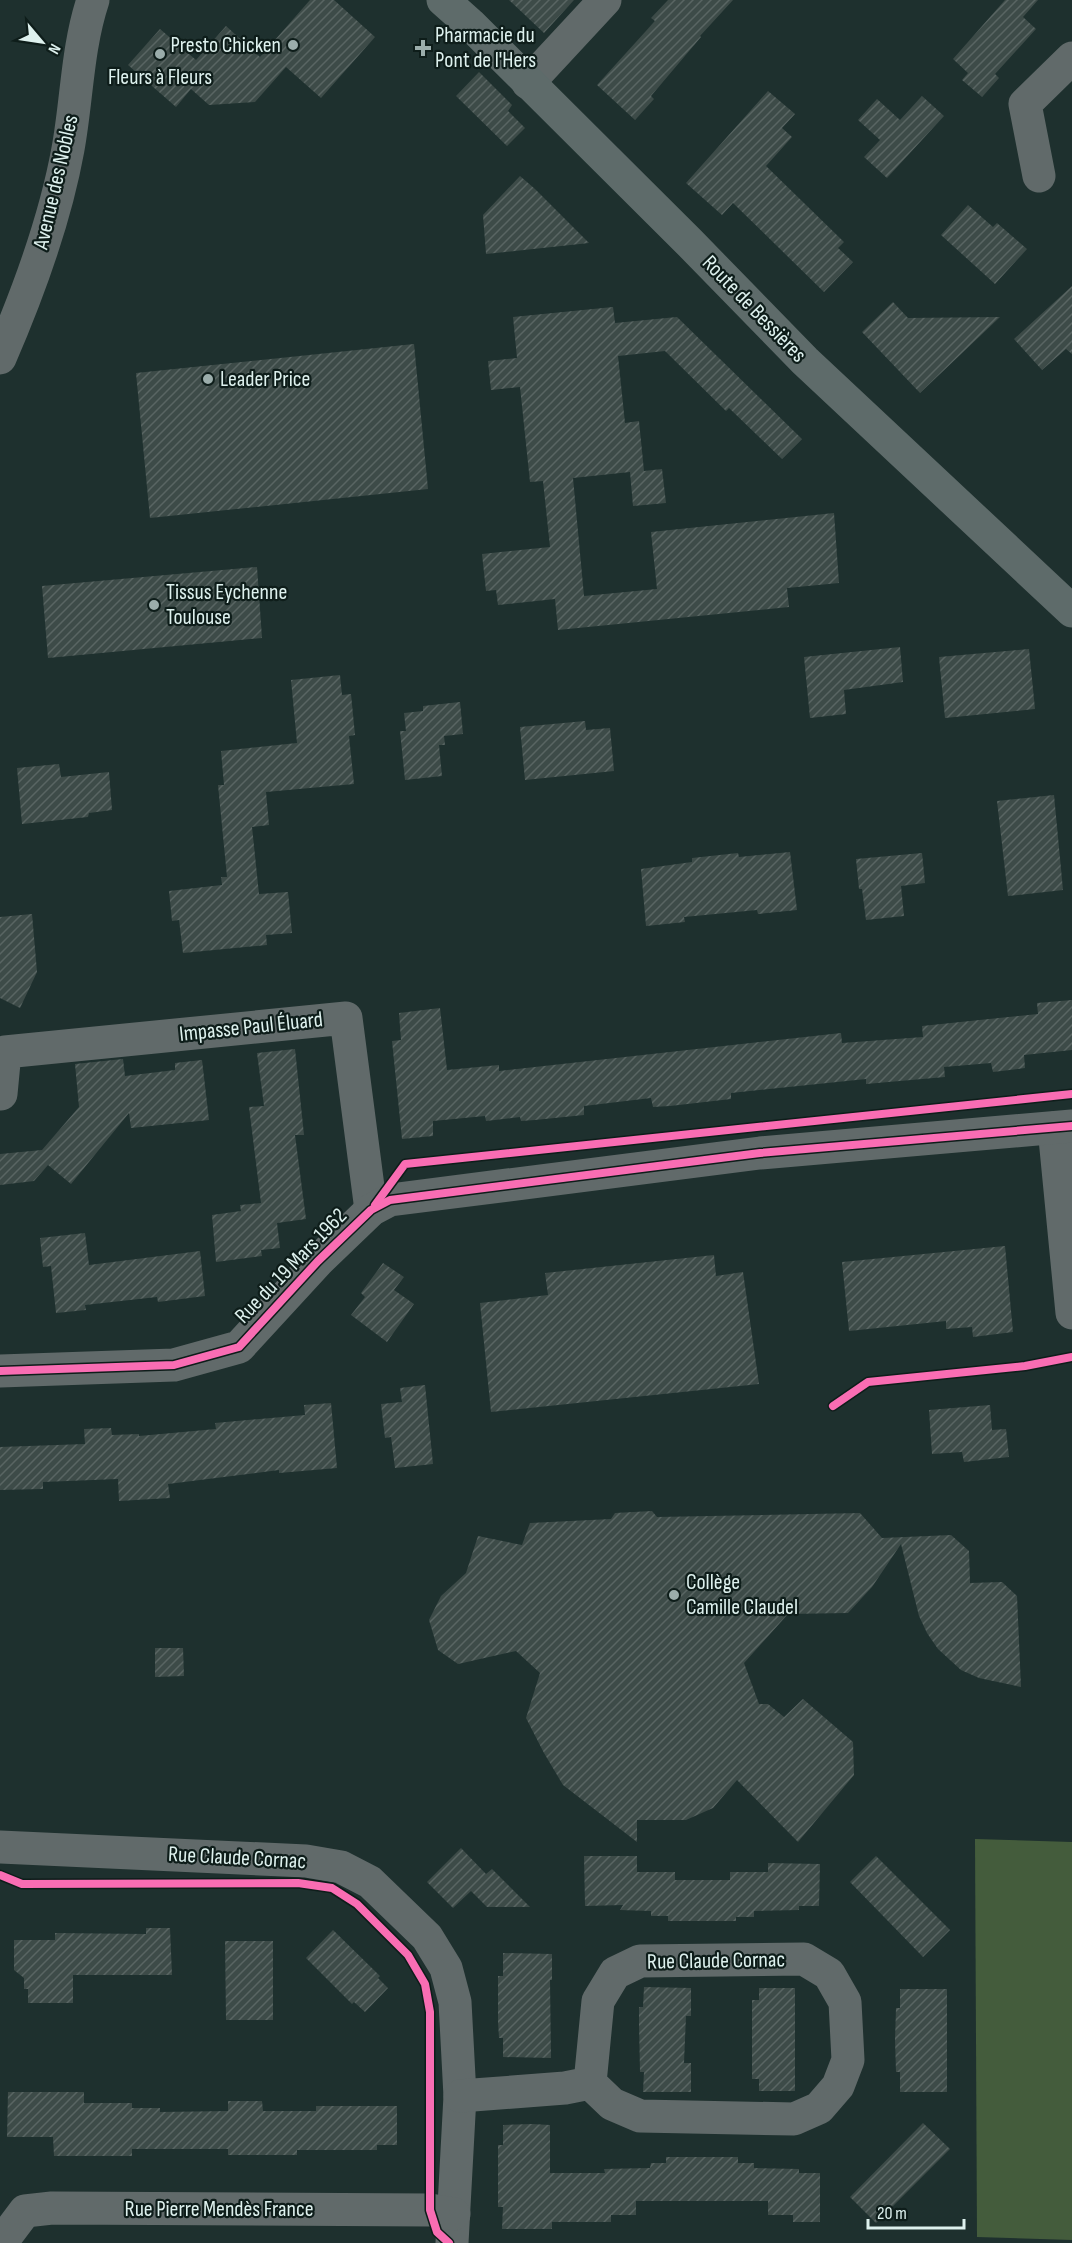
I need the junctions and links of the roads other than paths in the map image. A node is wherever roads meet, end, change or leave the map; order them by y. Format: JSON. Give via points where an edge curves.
{"nodes":[{"id":1,"x":93,"y":0,"type":"edge"},
{"id":2,"x":442,"y":0,"type":"edge"},
{"id":3,"x":605,"y":0,"type":"edge"},
{"id":4,"x":1072,"y":58,"type":"edge"},
{"id":5,"x":528,"y":83,"type":"junction"},
{"id":6,"x":1039,"y":176,"type":"dead end"},
{"id":7,"x":0,"y":358,"type":"edge"},
{"id":8,"x":1072,"y":611,"type":"edge"},
{"id":9,"x":1,"y":1094,"type":"edge"},
{"id":10,"x":1063,"y":1127,"type":"edge"},
{"id":11,"x":371,"y":1210,"type":"junction"},
{"id":12,"x":1072,"y":1313,"type":"edge"},
{"id":13,"x":0,"y":1371,"type":"edge"},
{"id":14,"x":0,"y":1847,"type":"edge"},
{"id":15,"x":590,"y":2083,"type":"junction"},
{"id":16,"x":460,"y":2096,"type":"junction"},
{"id":17,"x":453,"y":2229,"type":"edge"},
{"id":18,"x":1,"y":2243,"type":"edge"}],
"edges":[{"from":1,"to":7,"type":"street","name":"Avenue des Nobles","via":[[85,24],[68,150],[51,222]]},
{"from":2,"to":5,"type":"main road","name":"Route de Bessières"},
{"from":3,"to":5,"type":"street"},
{"from":4,"to":6,"type":"street","via":[[1025,104]]},
{"from":5,"to":8,"type":"main road","name":"Route de Bessières","via":[[805,361]]},
{"from":9,"to":11,"type":"street","name":"Impasse Paul Éluard","via":[[5,1052],[346,1018]]},
{"from":10,"to":11,"type":"street","name":"Rue du 19 Mars 1962","via":[[760,1153],[390,1200]]},
{"from":10,"to":12,"type":"street"},
{"from":11,"to":13,"type":"street","name":"Rue du 19 Mars 1962","via":[[239,1347],[174,1365]]},
{"from":14,"to":16,"type":"street","name":"Rue Claude Cornac","via":[[306,1861],[341,1867],[370,1882],[427,1937],[446,1968],[455,2002]]},
{"from":15,"to":15,"type":"street","name":"Rue Claude Cornac","via":[[612,2104],[640,2116],[794,2118],[819,2108],[838,2086],[848,2060],[845,2002],[829,1974],[804,1959],[639,1960],[615,1973],[598,2001]]},
{"from":15,"to":16,"type":"street"},
{"from":16,"to":17,"type":"street","name":"Rue Claude Cornac"},
{"from":17,"to":18,"type":"street","name":"Rue Pierre Mendès France","via":[[430,2210],[52,2208],[25,2211]]}]}
